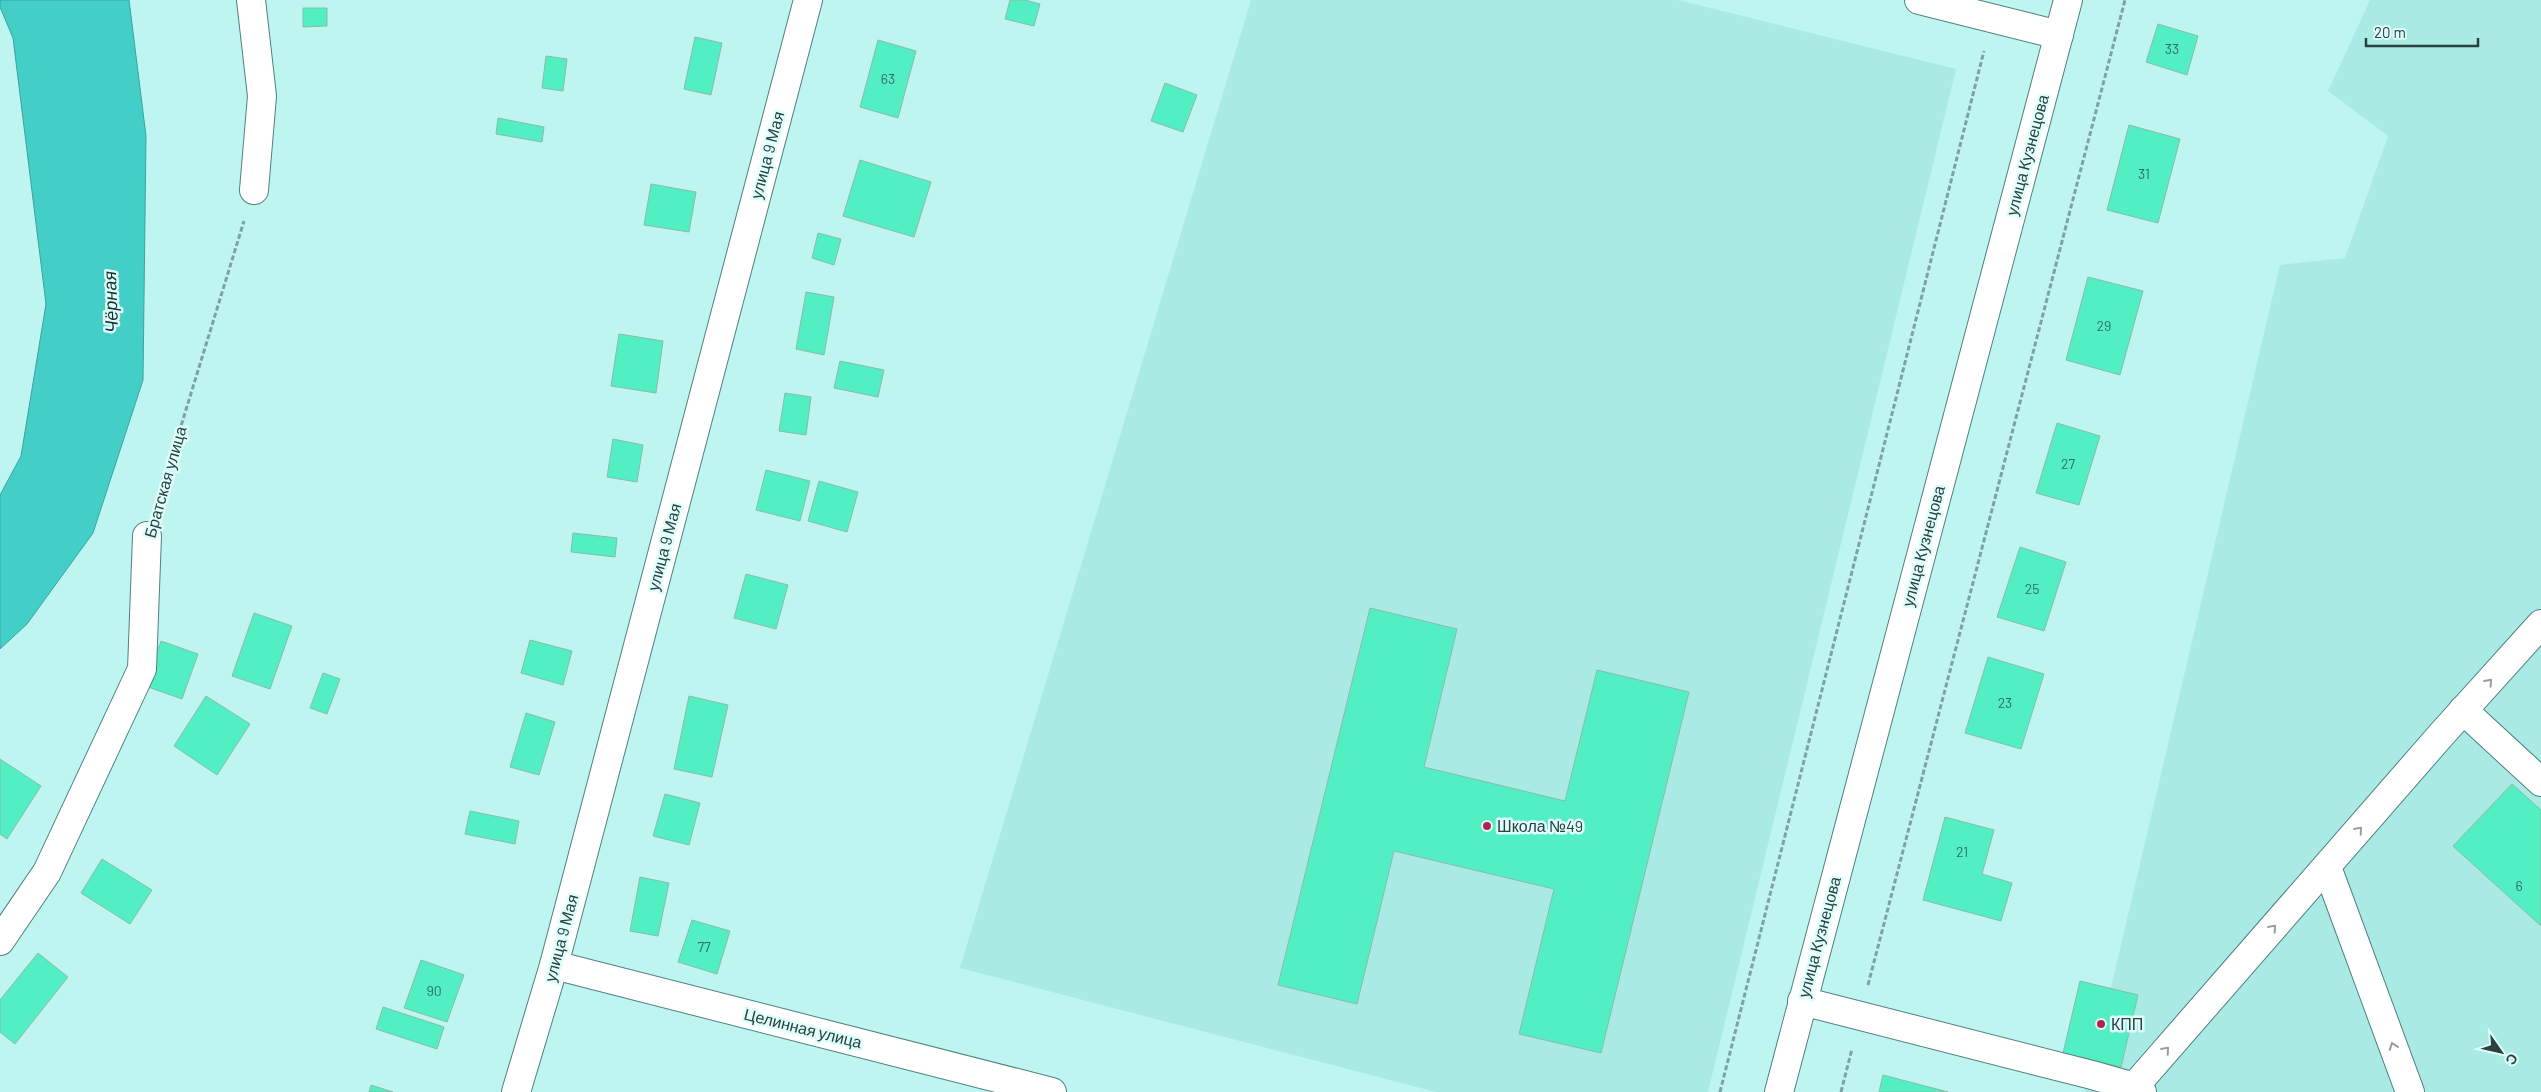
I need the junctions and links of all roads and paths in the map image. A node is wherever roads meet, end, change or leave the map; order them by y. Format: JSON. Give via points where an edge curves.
{"nodes":[{"id":1,"x":251,"y":0,"type":"edge"},
{"id":2,"x":808,"y":0,"type":"edge"},
{"id":3,"x":1919,"y":0,"type":"edge"},
{"id":4,"x":2068,"y":0,"type":"edge"},
{"id":5,"x":2125,"y":0,"type":"edge"},
{"id":6,"x":1992,"y":18,"type":"junction"},
{"id":7,"x":2059,"y":35,"type":"junction"},
{"id":8,"x":254,"y":190,"type":"joint"},
{"id":9,"x":147,"y":536,"type":"joint"},
{"id":10,"x":2541,"y":624,"type":"edge"},
{"id":11,"x":2463,"y":710,"type":"junction"},
{"id":12,"x":2541,"y":782,"type":"edge"},
{"id":13,"x":2327,"y":867,"type":"junction"},
{"id":14,"x":0,"y":940,"type":"edge"},
{"id":15,"x":554,"y":965,"type":"junction"},
{"id":16,"x":1802,"y":1001,"type":"junction"},
{"id":17,"x":1860,"y":1016,"type":"junction"},
{"id":18,"x":2138,"y":1089,"type":"edge"},
{"id":19,"x":516,"y":1092,"type":"edge"},
{"id":20,"x":1052,"y":1092,"type":"edge"},
{"id":21,"x":1720,"y":1092,"type":"edge"},
{"id":22,"x":1779,"y":1092,"type":"edge"},
{"id":23,"x":1841,"y":1092,"type":"edge"},
{"id":24,"x":2410,"y":1092,"type":"edge"}],
"edges":[{"from":1,"to":8,"type":"street","via":[[262,96]]},
{"from":2,"to":15,"type":"street","name":"улица 9 Мая"},
{"from":3,"to":6,"type":"street"},
{"from":4,"to":7,"type":"street","name":"улица Кузнецова"},
{"from":5,"to":17,"type":"path"},
{"from":6,"to":7,"type":"street"},
{"from":6,"to":21,"type":"path"},
{"from":7,"to":16,"type":"street","name":"улица Кузнецова"},
{"from":8,"to":9,"type":"path","name":"Братская улица"},
{"from":9,"to":14,"type":"street","name":"Братская улица","via":[[142,670],[47,872]]},
{"from":11,"to":10,"type":"street","one_way":true},
{"from":11,"to":12,"type":"street"},
{"from":13,"to":11,"type":"street","one_way":true},
{"from":18,"to":13,"type":"street","one_way":true},
{"from":24,"to":13,"type":"street","one_way":true},
{"from":15,"to":19,"type":"street","name":"улица 9 Мая"},
{"from":15,"to":20,"type":"street","name":"Целинная улица"},
{"from":16,"to":17,"type":"street"},
{"from":16,"to":22,"type":"street","name":"улица Кузнецова"},
{"from":17,"to":18,"type":"street"},
{"from":17,"to":23,"type":"path"}]}
